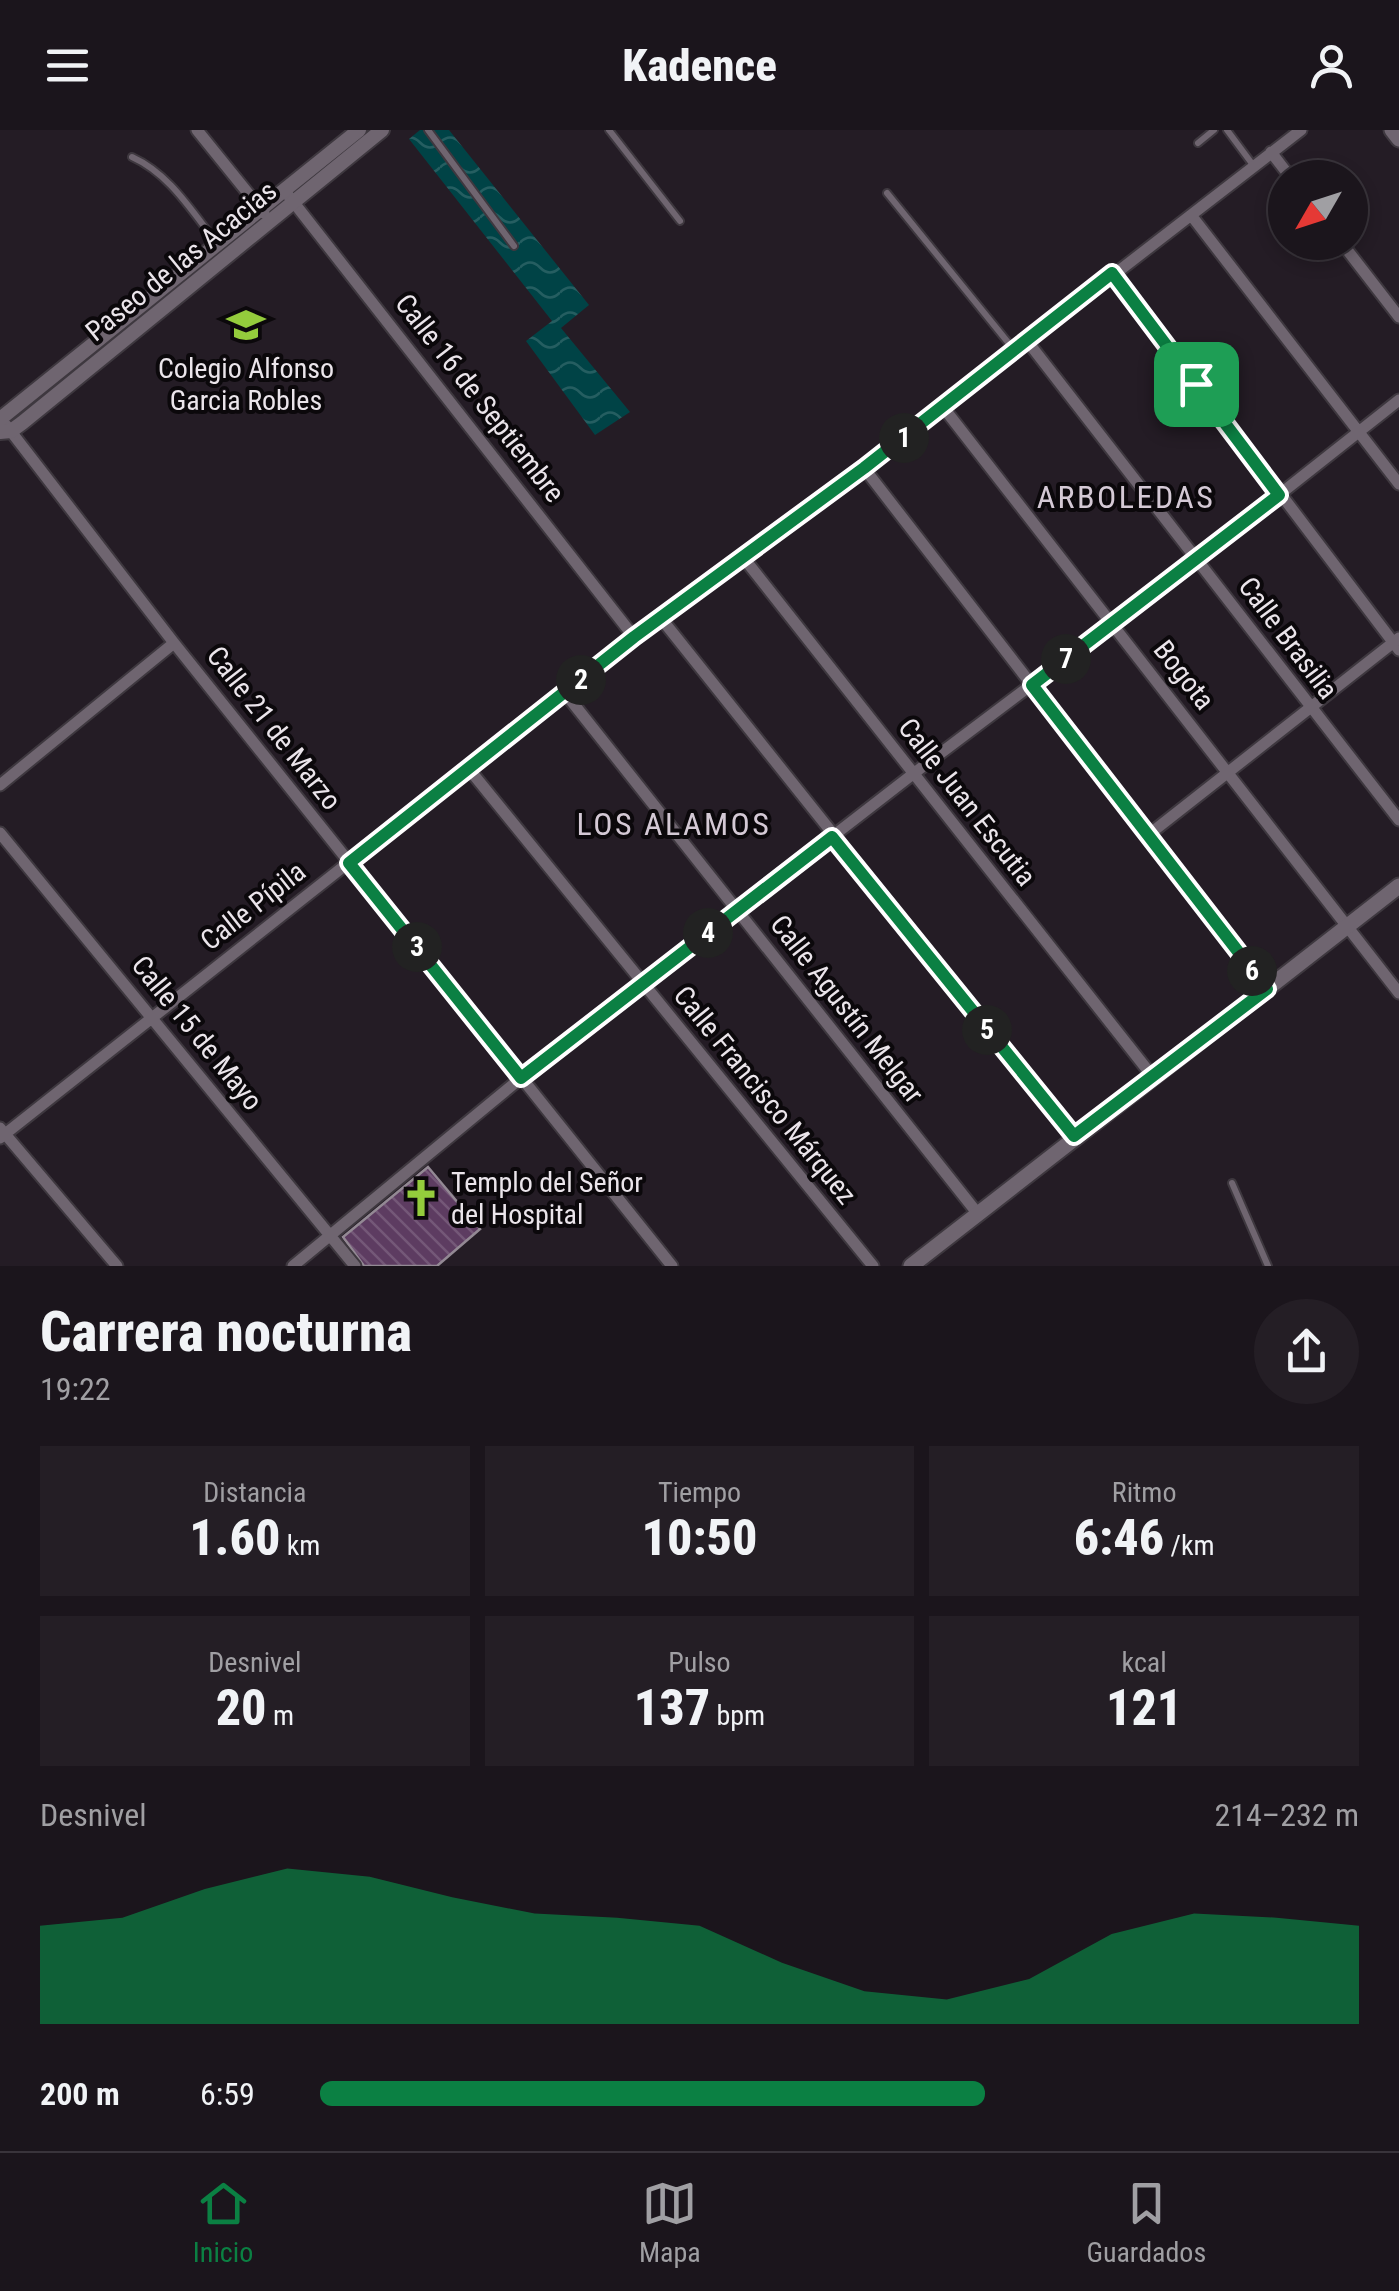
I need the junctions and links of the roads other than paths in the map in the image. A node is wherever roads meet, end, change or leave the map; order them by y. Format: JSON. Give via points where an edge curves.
{"nodes":[{"id":1,"x":197,"y":130,"type":"edge"},
{"id":2,"x":359,"y":130,"type":"edge"},
{"id":3,"x":382,"y":130,"type":"edge"},
{"id":4,"x":428,"y":130,"type":"edge"},
{"id":5,"x":609,"y":130,"type":"edge"},
{"id":6,"x":1214,"y":130,"type":"edge"},
{"id":7,"x":1227,"y":130,"type":"edge"},
{"id":8,"x":1301,"y":130,"type":"edge"},
{"id":9,"x":1392,"y":130,"type":"edge"},
{"id":10,"x":1399,"y":139,"type":"edge"},
{"id":11,"x":1198,"y":143,"type":"dead end"},
{"id":12,"x":1271,"y":152,"type":"junction"},
{"id":13,"x":132,"y":157,"type":"dead end"},
{"id":14,"x":1277,"y":160,"type":"edge"},
{"id":15,"x":1254,"y":166,"type":"junction"},
{"id":16,"x":888,"y":194,"type":"dead end"},
{"id":17,"x":289,"y":196,"type":"junction"},
{"id":18,"x":266,"y":215,"type":"junction"},
{"id":19,"x":1191,"y":215,"type":"junction"},
{"id":20,"x":680,"y":221,"type":"dead end"},
{"id":21,"x":218,"y":244,"type":"junction"},
{"id":22,"x":514,"y":246,"type":"dead end"},
{"id":23,"x":1355,"y":260,"type":"edge"},
{"id":24,"x":1112,"y":273,"type":"junction"},
{"id":25,"x":1399,"y":318,"type":"edge"},
{"id":26,"x":1028,"y":342,"type":"junction"},
{"id":27,"x":1016,"y":352,"type":"junction"},
{"id":28,"x":1399,"y":400,"type":"edge"},
{"id":29,"x":944,"y":407,"type":"junction"},
{"id":30,"x":0,"y":419,"type":"edge"},
{"id":31,"x":6,"y":432,"type":"edge"},
{"id":32,"x":1359,"y":432,"type":"junction"},
{"id":33,"x":864,"y":468,"type":"junction"},
{"id":34,"x":1399,"y":484,"type":"edge"},
{"id":35,"x":1279,"y":495,"type":"junction"},
{"id":36,"x":742,"y":558,"type":"junction"},
{"id":37,"x":1198,"y":559,"type":"junction"},
{"id":38,"x":660,"y":618,"type":"junction"},
{"id":39,"x":1112,"y":623,"type":"junction"},
{"id":40,"x":634,"y":637,"type":"junction"},
{"id":41,"x":174,"y":644,"type":"junction"},
{"id":42,"x":1397,"y":644,"type":"edge"},
{"id":43,"x":1032,"y":685,"type":"junction"},
{"id":44,"x":565,"y":694,"type":"junction"},
{"id":45,"x":1310,"y":709,"type":"junction"},
{"id":46,"x":469,"y":769,"type":"junction"},
{"id":47,"x":1230,"y":773,"type":"junction"},
{"id":48,"x":913,"y":774,"type":"junction"},
{"id":49,"x":0,"y":784,"type":"edge"},
{"id":50,"x":1399,"y":820,"type":"edge"},
{"id":51,"x":0,"y":833,"type":"edge"},
{"id":52,"x":1148,"y":836,"type":"junction"},
{"id":53,"x":832,"y":837,"type":"junction"},
{"id":54,"x":349,"y":863,"type":"junction"},
{"id":55,"x":1399,"y":886,"type":"edge"},
{"id":56,"x":736,"y":910,"type":"junction"},
{"id":57,"x":1348,"y":927,"type":"junction"},
{"id":58,"x":644,"y":986,"type":"junction"},
{"id":59,"x":1267,"y":989,"type":"junction"},
{"id":60,"x":1399,"y":993,"type":"edge"},
{"id":61,"x":152,"y":1017,"type":"junction"},
{"id":62,"x":1153,"y":1077,"type":"junction"},
{"id":63,"x":521,"y":1078,"type":"junction"},
{"id":64,"x":2,"y":1133,"type":"edge"},
{"id":65,"x":1074,"y":1136,"type":"junction"},
{"id":66,"x":1232,"y":1184,"type":"dead end"},
{"id":67,"x":978,"y":1214,"type":"junction"},
{"id":68,"x":330,"y":1236,"type":"junction"},
{"id":69,"x":116,"y":1266,"type":"edge"},
{"id":70,"x":293,"y":1266,"type":"edge"},
{"id":71,"x":355,"y":1266,"type":"edge"},
{"id":72,"x":672,"y":1266,"type":"edge"},
{"id":73,"x":873,"y":1266,"type":"edge"},
{"id":74,"x":912,"y":1266,"type":"edge"},
{"id":75,"x":1268,"y":1266,"type":"edge"}],
"edges":[{"from":1,"to":18,"type":"street"},
{"from":2,"to":17,"type":"street","name":"Paseo de las Acacias"},
{"from":3,"to":17,"type":"street","name":"Paseo de las Acacias"},
{"from":4,"to":22,"type":"lane"},
{"from":5,"to":20,"type":"lane"},
{"from":6,"to":11,"type":"lane"},
{"from":7,"to":15,"type":"lane"},
{"from":8,"to":12,"type":"street","name":"Calle Pípila"},
{"from":9,"to":10,"type":"main road"},
{"from":12,"to":14,"type":"street"},
{"from":12,"to":15,"type":"street","name":"Calle Pípila"},
{"from":13,"to":21,"type":"lane","via":[[159,172]]},
{"from":15,"to":19,"type":"street","name":"Calle Pípila"},
{"from":16,"to":27,"type":"lane"},
{"from":17,"to":18,"type":"street","name":"Paseo de las Acacias"},
{"from":17,"to":40,"type":"street","name":"Calle 16 de Septiembre"},
{"from":18,"to":21,"type":"street","name":"Paseo de las Acacias"},
{"from":18,"to":31,"type":"street","name":"Paseo de las Acacias"},
{"from":19,"to":24,"type":"street","name":"Calle Pípila"},
{"from":19,"to":32,"type":"street"},
{"from":21,"to":30,"type":"street","name":"Paseo de las Acacias"},
{"from":23,"to":25,"type":"street"},
{"from":24,"to":26,"type":"street","name":"Calle Pípila"},
{"from":24,"to":35,"type":"street"},
{"from":26,"to":27,"type":"street","name":"Calle Pípila"},
{"from":26,"to":37,"type":"street","name":"Calle Brasilia"},
{"from":27,"to":29,"type":"street","name":"Calle Pípila"},
{"from":28,"to":32,"type":"street"},
{"from":29,"to":33,"type":"street","name":"Calle Pípila"},
{"from":29,"to":39,"type":"street","name":"Bogota"},
{"from":30,"to":31,"type":"street","name":"Calle 21 de Marzo"},
{"from":31,"to":41,"type":"street","name":"Calle 21 de Marzo"},
{"from":32,"to":34,"type":"street"},
{"from":32,"to":35,"type":"street"},
{"from":33,"to":36,"type":"street","name":"Calle Pípila"},
{"from":33,"to":43,"type":"street"},
{"from":35,"to":37,"type":"street"},
{"from":35,"to":42,"type":"street"},
{"from":36,"to":38,"type":"street","name":"Calle Pípila"},
{"from":36,"to":48,"type":"street","name":"Calle Juan Escutia"},
{"from":37,"to":39,"type":"street"},
{"from":37,"to":45,"type":"street","name":"Calle Brasilia"},
{"from":38,"to":40,"type":"street","name":"Calle Pípila"},
{"from":38,"to":53,"type":"street"},
{"from":39,"to":43,"type":"street"},
{"from":39,"to":47,"type":"street","name":"Bogota"},
{"from":40,"to":44,"type":"street","name":"Calle Pípila"},
{"from":41,"to":49,"type":"street"},
{"from":41,"to":54,"type":"street","name":"Calle 21 de Marzo"},
{"from":42,"to":45,"type":"street"},
{"from":43,"to":48,"type":"street"},
{"from":43,"to":52,"type":"street"},
{"from":44,"to":46,"type":"street","name":"Calle Pípila"},
{"from":44,"to":56,"type":"street","name":"Calle Agustín Melgar"},
{"from":45,"to":47,"type":"street"},
{"from":45,"to":50,"type":"street","name":"Calle Brasilia"},
{"from":46,"to":54,"type":"street","name":"Calle Pípila"},
{"from":46,"to":58,"type":"street","name":"Calle Francisco Márquez"},
{"from":47,"to":52,"type":"street"},
{"from":47,"to":57,"type":"street","name":"Bogota"},
{"from":48,"to":53,"type":"street"},
{"from":48,"to":62,"type":"street","name":"Calle Juan Escutia"},
{"from":51,"to":61,"type":"street","name":"Calle 15 de Mayo"},
{"from":52,"to":59,"type":"street"},
{"from":53,"to":56,"type":"street"},
{"from":53,"to":65,"type":"street"},
{"from":54,"to":61,"type":"street","name":"Calle Pípila"},
{"from":54,"to":63,"type":"street","name":"Calle 21 de Marzo"},
{"from":55,"to":57,"type":"main road"},
{"from":56,"to":58,"type":"street"},
{"from":56,"to":67,"type":"street","name":"Calle Agustín Melgar"},
{"from":57,"to":59,"type":"main road"},
{"from":57,"to":60,"type":"street","name":"Bogota"},
{"from":58,"to":63,"type":"street"},
{"from":58,"to":73,"type":"street","name":"Calle Francisco Márquez"},
{"from":59,"to":62,"type":"main road"},
{"from":61,"to":64,"type":"street","name":"Calle Pípila"},
{"from":61,"to":68,"type":"street","name":"Calle 15 de Mayo"},
{"from":62,"to":65,"type":"main road"},
{"from":63,"to":68,"type":"street"},
{"from":63,"to":72,"type":"street","name":"Calle 21 de Marzo"},
{"from":64,"to":69,"type":"street"},
{"from":65,"to":67,"type":"main road"},
{"from":66,"to":75,"type":"lane"},
{"from":67,"to":74,"type":"main road"},
{"from":68,"to":70,"type":"street"},
{"from":68,"to":71,"type":"street","name":"Calle 15 de Mayo"}]}
